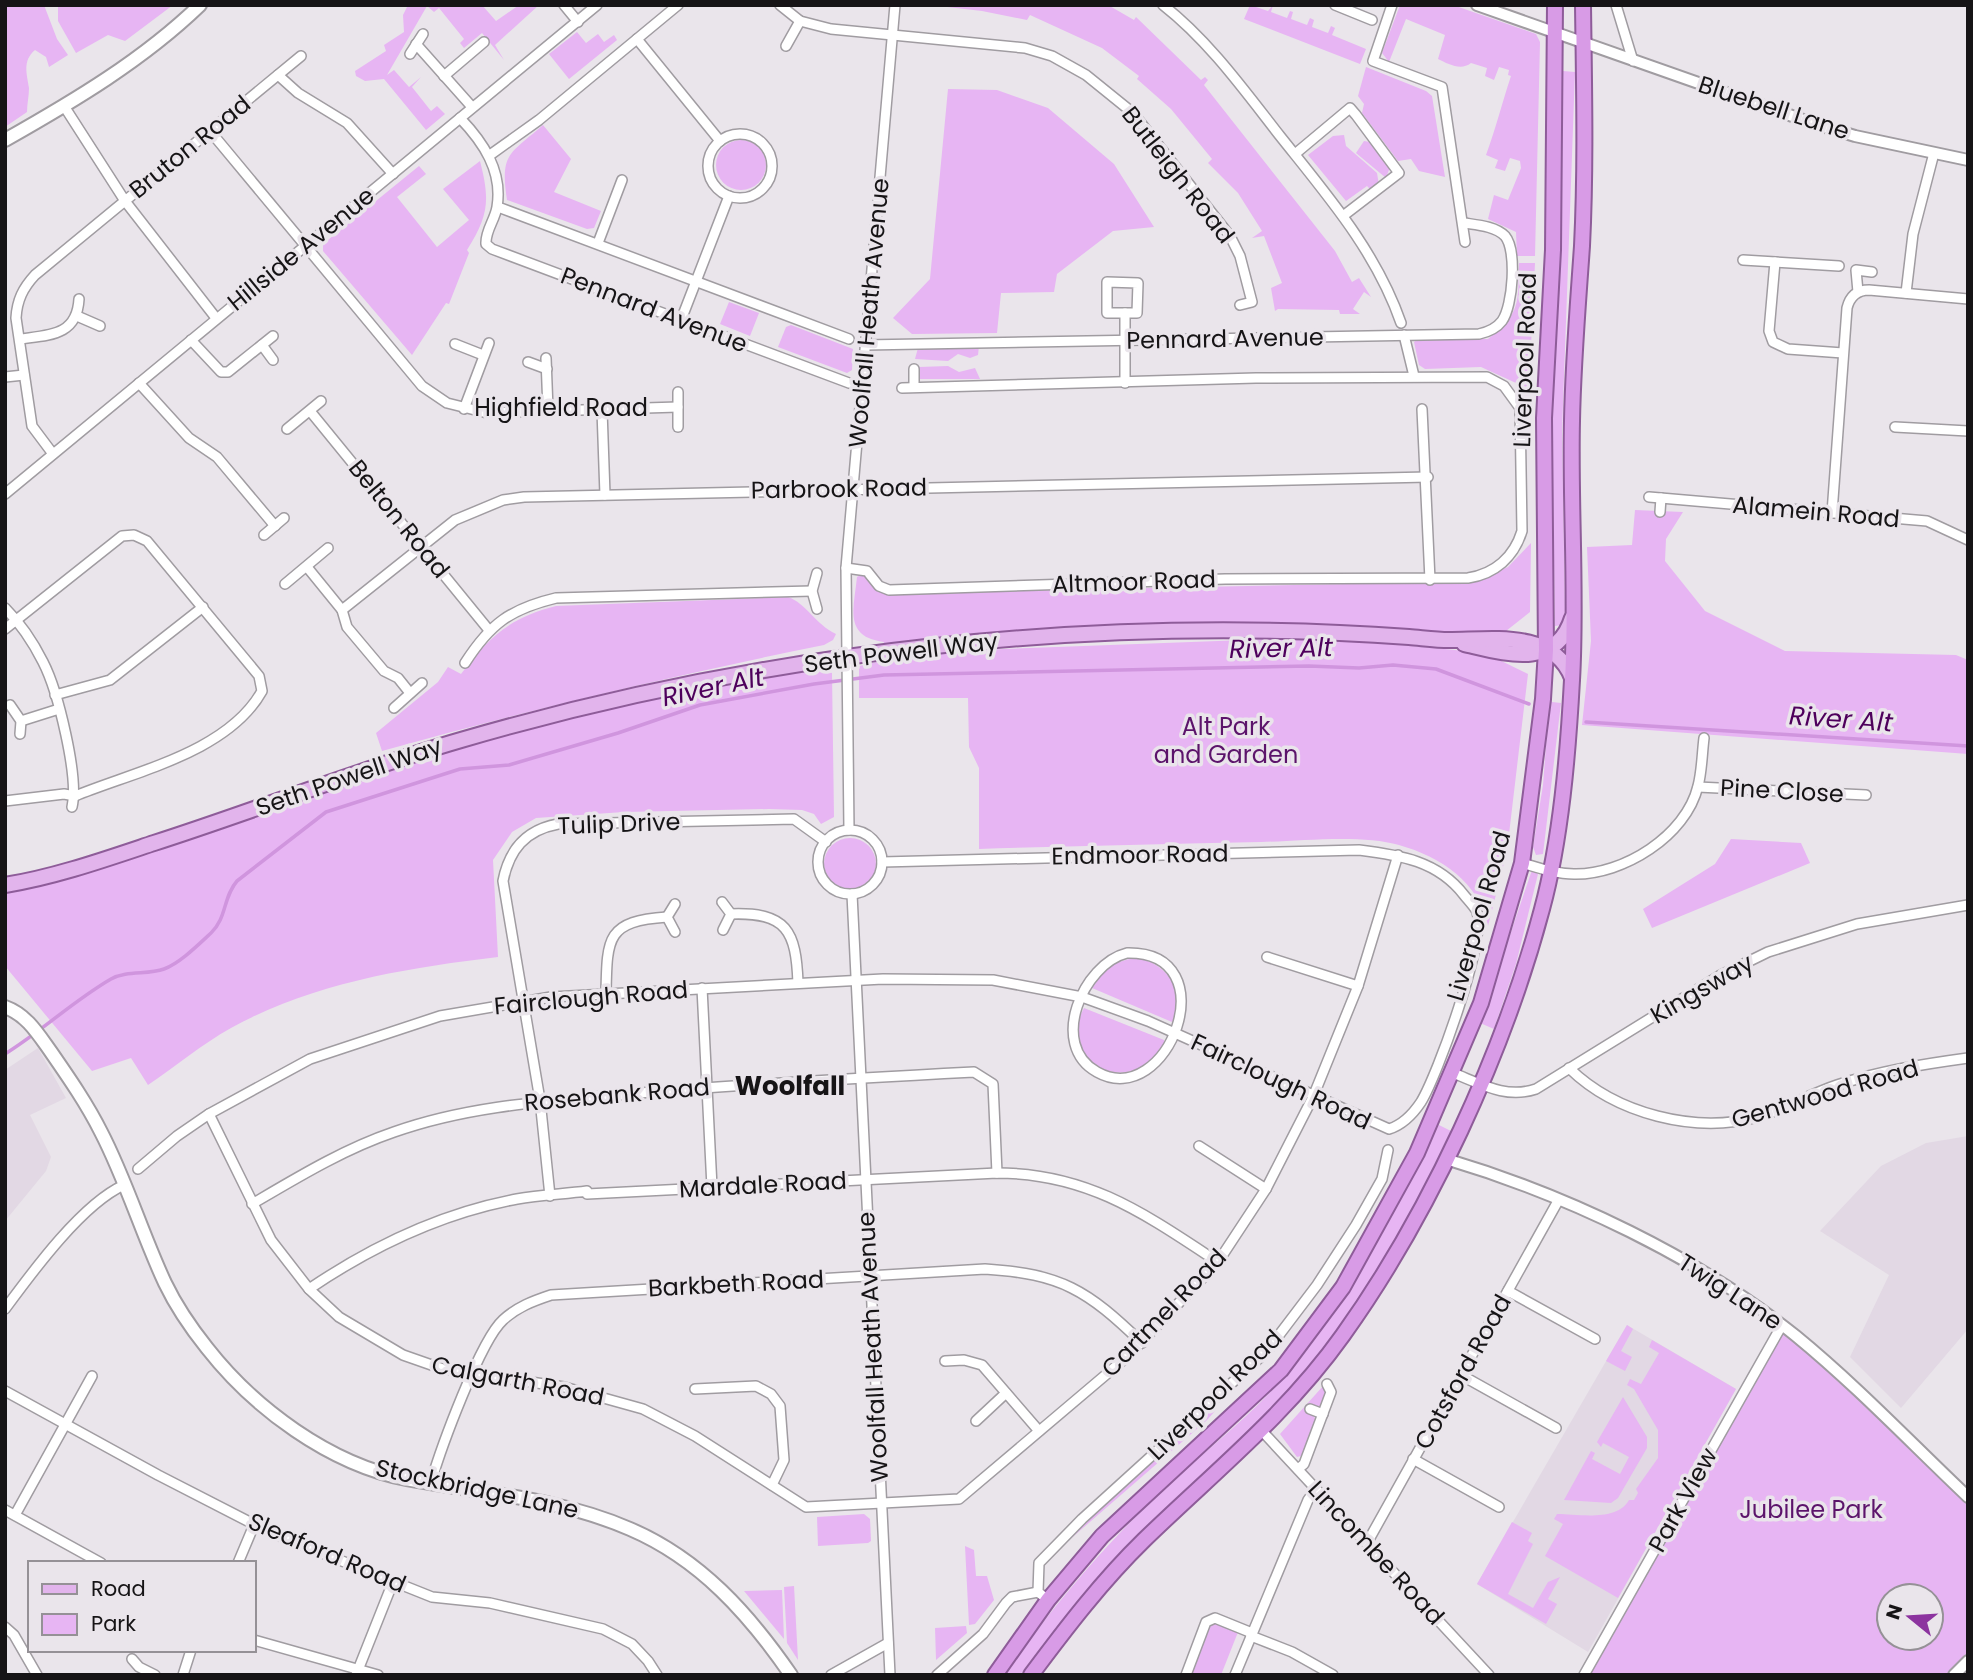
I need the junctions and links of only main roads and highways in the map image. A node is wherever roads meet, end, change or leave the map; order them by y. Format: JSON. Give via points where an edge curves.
{"nodes":[{"id":1,"x":200,"y":5,"type":"edge"},
{"id":2,"x":1555,"y":5,"type":"edge"},
{"id":3,"x":1583,"y":5,"type":"edge"},
{"id":4,"x":5,"y":139,"type":"edge"},
{"id":5,"x":1573,"y":612,"type":"junction"},
{"id":6,"x":1546,"y":650,"type":"junction"},
{"id":7,"x":1572,"y":678,"type":"junction"},
{"id":8,"x":5,"y":885,"type":"edge"},
{"id":9,"x":5,"y":1007,"type":"edge"},
{"id":10,"x":791,"y":1675,"type":"edge"},
{"id":11,"x":995,"y":1675,"type":"edge"},
{"id":12,"x":1031,"y":1675,"type":"edge"}],
"edges":[{"from":1,"to":4,"type":"main road","via":[[123,67]]},
{"from":2,"to":6,"type":"highway","name":"Liverpool Road","via":[[1553,250],[1544,418]]},
{"from":3,"to":5,"type":"highway","name":"Liverpool Road","via":[[1582,245],[1571,469]]},
{"from":5,"to":6,"type":"main road","via":[[1567,632]]},
{"from":5,"to":7,"type":"highway","name":"Liverpool Road"},
{"from":6,"to":7,"type":"main road","via":[[1564,663]]},
{"from":6,"to":8,"type":"main road","name":"Seth Powell Way","via":[[1515,654],[1449,640],[1298,631],[1115,634],[846,658],[649,692],[464,739],[152,844]]},
{"from":6,"to":11,"type":"highway","name":"Liverpool Road","via":[[1539,747],[1522,863],[1480,1003],[1453,1073],[1370,1243],[1281,1370],[1043,1596]]},
{"from":7,"to":12,"type":"highway","name":"Liverpool Road","via":[[1543,906],[1480,1084],[1408,1234],[1346,1332],[1299,1392],[1140,1544],[1071,1621]]},
{"from":9,"to":10,"type":"main road","name":"Stockbridge Lane","via":[[17,1012],[36,1032],[92,1115],[182,1314],[245,1390],[295,1429],[345,1457],[405,1479],[568,1507],[657,1542],[733,1601]]}]}
